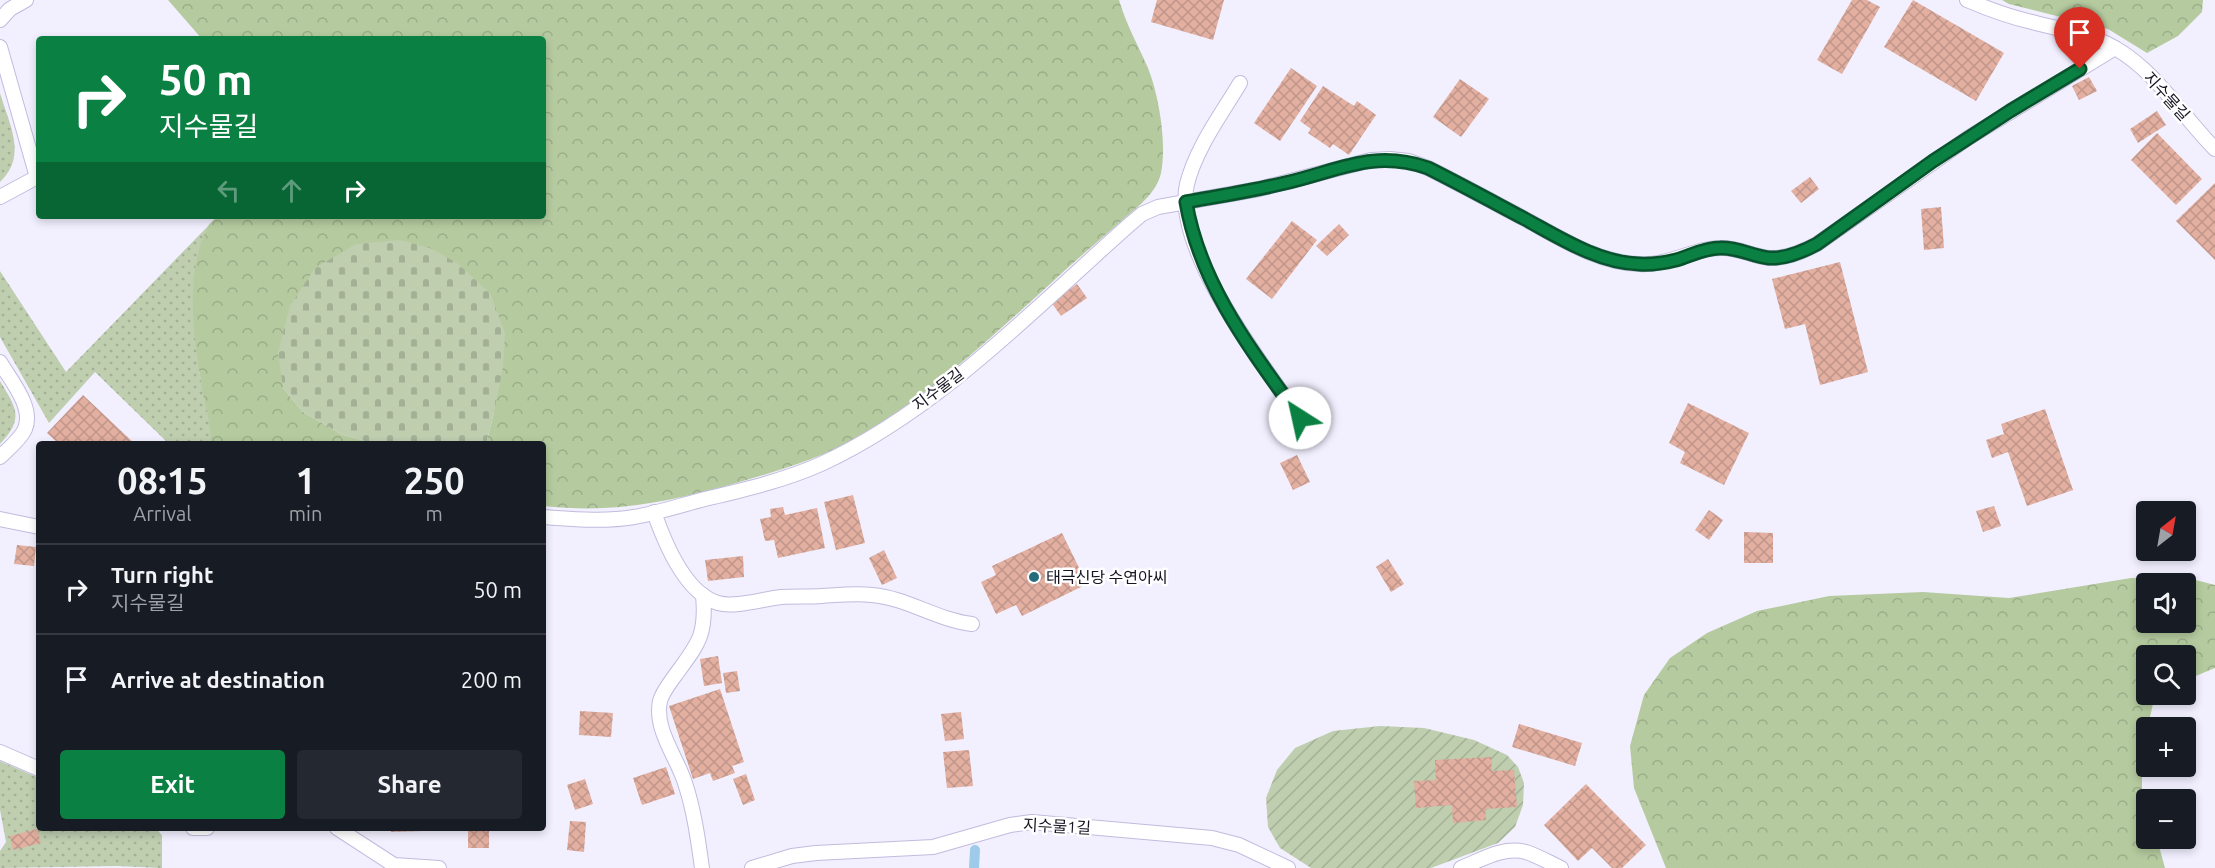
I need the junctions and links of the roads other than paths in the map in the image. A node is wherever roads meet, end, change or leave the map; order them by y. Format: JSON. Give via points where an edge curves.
{"nodes":[{"id":1,"x":26,"y":0,"type":"edge"},
{"id":2,"x":1967,"y":0,"type":"edge"},
{"id":3,"x":0,"y":20,"type":"edge"},
{"id":4,"x":0,"y":47,"type":"edge"},
{"id":5,"x":2115,"y":48,"type":"junction"},
{"id":6,"x":1240,"y":84,"type":"dead end"},
{"id":7,"x":2215,"y":149,"type":"edge"},
{"id":8,"x":36,"y":169,"type":"edge"},
{"id":9,"x":36,"y":177,"type":"edge"},
{"id":10,"x":0,"y":197,"type":"edge"},
{"id":11,"x":1186,"y":202,"type":"junction"},
{"id":12,"x":0,"y":362,"type":"edge"},
{"id":13,"x":1300,"y":418,"type":"dead end"},
{"id":14,"x":0,"y":457,"type":"edge"},
{"id":15,"x":654,"y":512,"type":"junction"},
{"id":16,"x":546,"y":517,"type":"edge"},
{"id":17,"x":0,"y":519,"type":"edge"},
{"id":18,"x":36,"y":526,"type":"edge"},
{"id":19,"x":704,"y":595,"type":"junction"},
{"id":20,"x":972,"y":624,"type":"dead end"},
{"id":21,"x":0,"y":752,"type":"edge"},
{"id":22,"x":36,"y":768,"type":"edge"},
{"id":23,"x":342,"y":831,"type":"edge"},
{"id":24,"x":439,"y":868,"type":"edge"},
{"id":25,"x":702,"y":868,"type":"edge"},
{"id":26,"x":752,"y":868,"type":"edge"},
{"id":27,"x":1288,"y":868,"type":"edge"},
{"id":28,"x":1461,"y":868,"type":"edge"},
{"id":29,"x":1561,"y":868,"type":"edge"}],
"edges":[{"from":1,"to":3,"type":"lane"},
{"from":2,"to":5,"type":"lane","name":"지수물길","via":[[1990,10],[2095,38]]},
{"from":4,"to":8,"type":"lane"},
{"from":5,"to":7,"type":"lane","name":"지수물길","via":[[2158,83]]},
{"from":5,"to":11,"type":"lane","name":"지수물길","via":[[1968,138],[1817,244],[1784,257],[1769,258],[1718,248],[1655,264],[1618,261],[1559,237],[1428,168],[1390,159]]},
{"from":6,"to":11,"type":"lane","via":[[1193,167]]},
{"from":9,"to":10,"type":"lane"},
{"from":11,"to":13,"type":"lane","via":[[1199,256],[1215,288],[1234,324]]},
{"from":11,"to":15,"type":"lane","name":"지수물길","via":[[1142,214],[943,388],[857,446],[782,479]]},
{"from":12,"to":14,"type":"lane","via":[[27,410],[27,420],[24,431]]},
{"from":15,"to":16,"type":"lane","name":"지수물길","via":[[597,519]]},
{"from":15,"to":19,"type":"lane","via":[[670,552]]},
{"from":17,"to":18,"type":"lane"},
{"from":19,"to":20,"type":"lane","via":[[731,605],[783,597],[871,594],[910,604],[944,619]]},
{"from":19,"to":25,"type":"lane","via":[[703,632],[660,701],[660,724],[685,781]]},
{"from":21,"to":22,"type":"lane"},
{"from":23,"to":24,"type":"lane","via":[[394,865]]},
{"from":26,"to":27,"type":"lane","name":"지수물1길","via":[[816,853],[933,847],[984,831],[1032,822],[1212,838],[1239,844]]},
{"from":28,"to":29,"type":"lane","via":[[1512,850]]}]}
